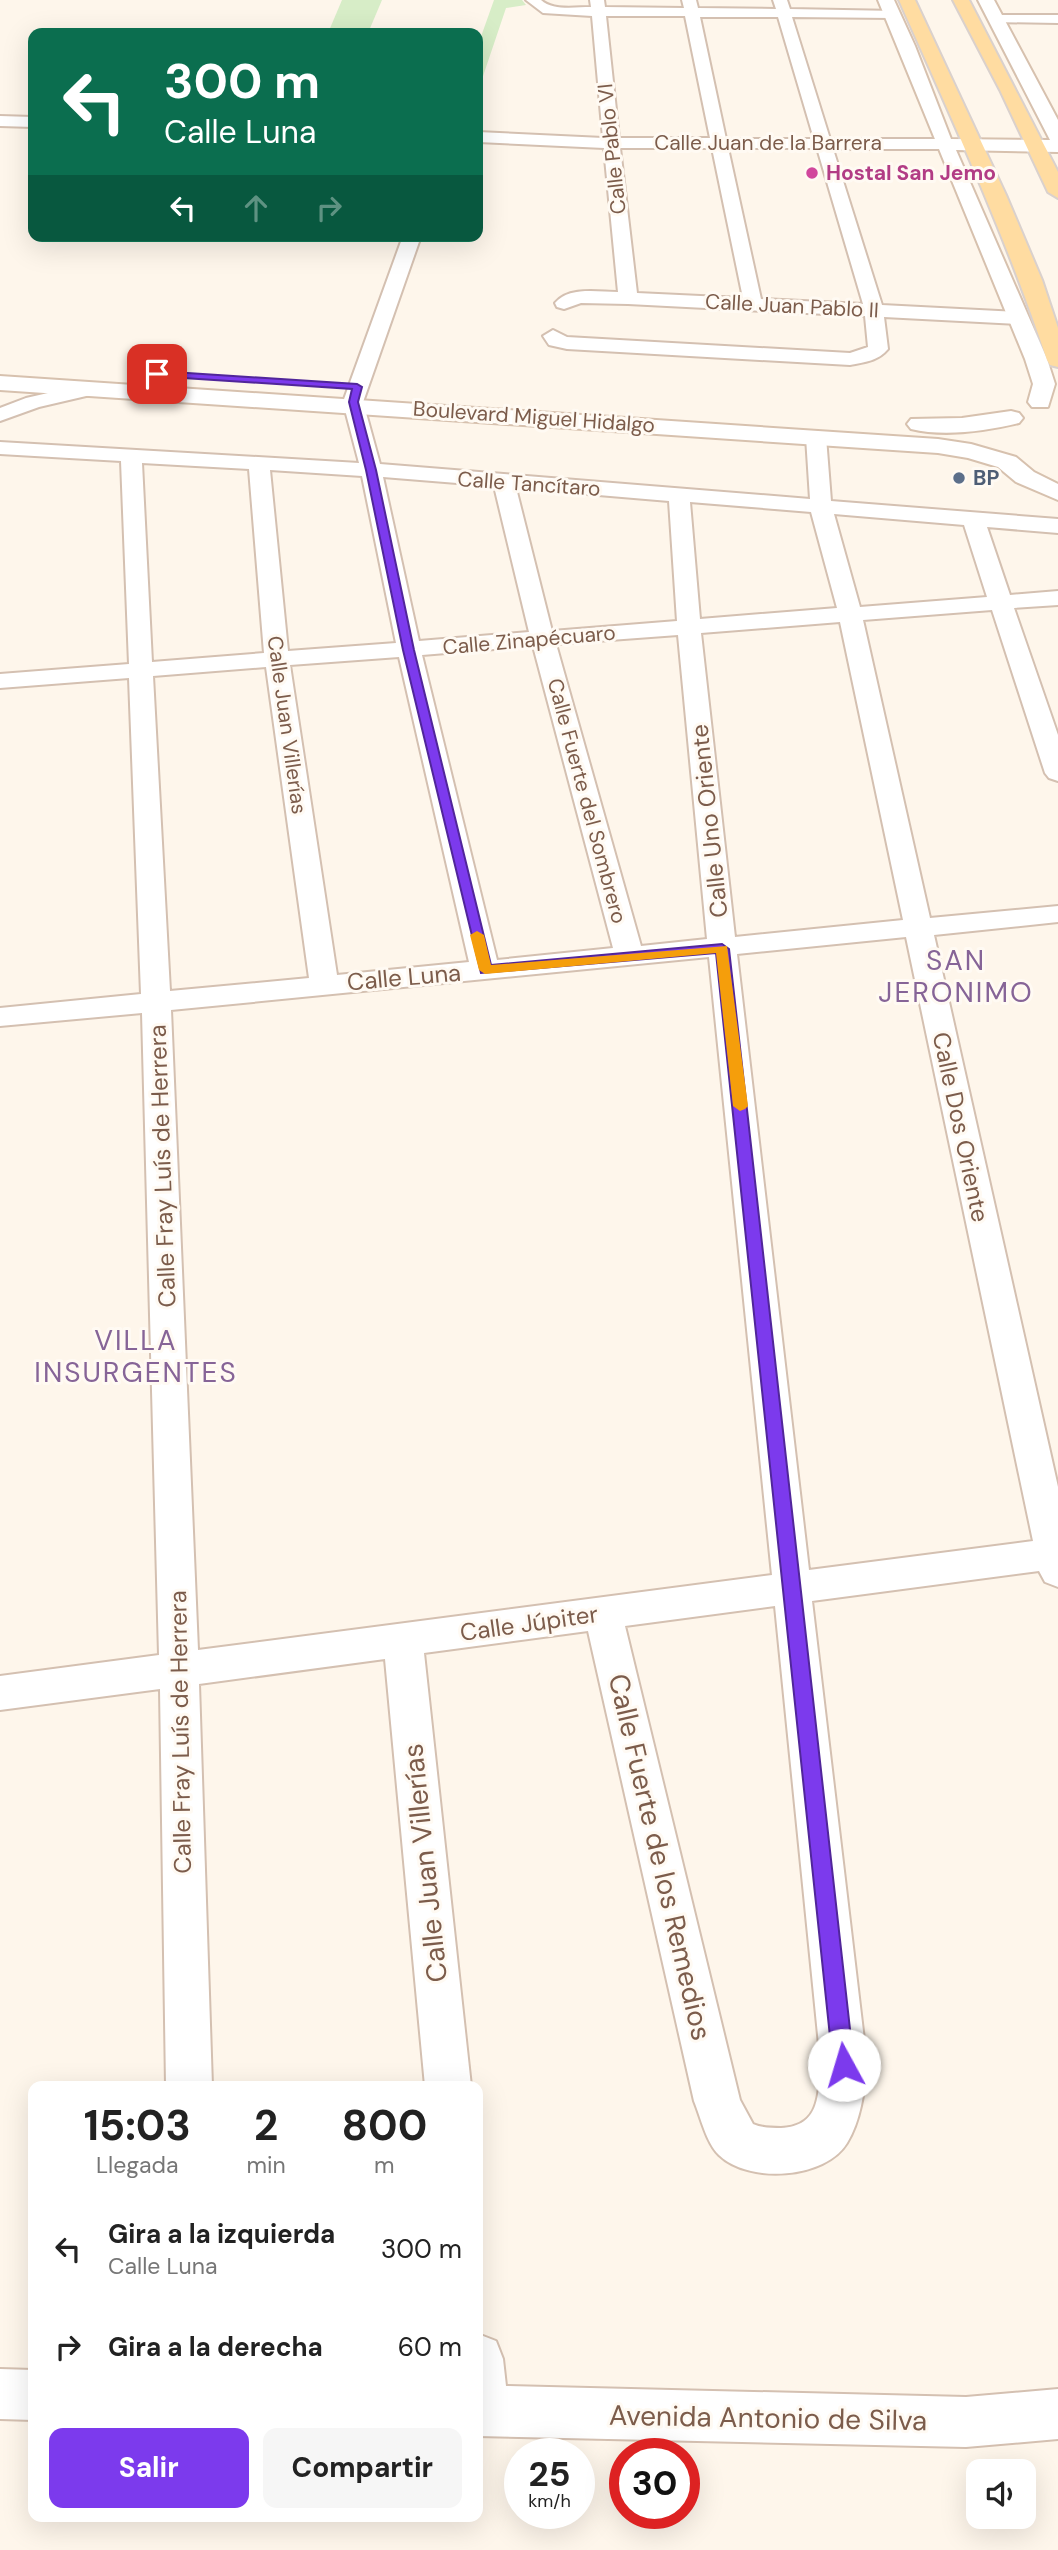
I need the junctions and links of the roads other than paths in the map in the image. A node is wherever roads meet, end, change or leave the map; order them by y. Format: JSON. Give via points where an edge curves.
{"nodes":[{"id":1,"x":533,"y":0,"type":"edge"},
{"id":2,"x":943,"y":0,"type":"edge"},
{"id":3,"x":986,"y":0,"type":"edge"},
{"id":4,"x":910,"y":1,"type":"edge"},
{"id":5,"x":963,"y":3,"type":"edge"},
{"id":6,"x":597,"y":5,"type":"edge"},
{"id":7,"x":690,"y":6,"type":"edge"},
{"id":8,"x":782,"y":7,"type":"edge"},
{"id":9,"x":889,"y":7,"type":"edge"},
{"id":10,"x":996,"y":19,"type":"junction"},
{"id":11,"x":1058,"y":19,"type":"edge"},
{"id":12,"x":907,"y":46,"type":"junction"},
{"id":13,"x":1012,"y":50,"type":"junction"},
{"id":14,"x":937,"y":65,"type":"junction"},
{"id":15,"x":926,"y":96,"type":"junction"},
{"id":16,"x":0,"y":121,"type":"edge"},
{"id":17,"x":28,"y":122,"type":"edge"},
{"id":18,"x":483,"y":137,"type":"edge"},
{"id":19,"x":1058,"y":138,"type":"edge"},
{"id":20,"x":720,"y":142,"type":"junction"},
{"id":21,"x":822,"y":142,"type":"junction"},
{"id":22,"x":611,"y":143,"type":"junction"},
{"id":23,"x":944,"y":145,"type":"junction"},
{"id":24,"x":973,"y":145,"type":"junction"},
{"id":25,"x":1037,"y":146,"type":"junction"},
{"id":26,"x":1058,"y":146,"type":"edge"},
{"id":27,"x":1058,"y":192,"type":"edge"},
{"id":28,"x":410,"y":242,"type":"edge"},
{"id":29,"x":628,"y":298,"type":"junction"},
{"id":30,"x":564,"y":303,"type":"dead end"},
{"id":31,"x":753,"y":304,"type":"junction"},
{"id":32,"x":874,"y":310,"type":"junction"},
{"id":33,"x":1020,"y":318,"type":"junction"},
{"id":34,"x":1052,"y":325,"type":"edge"},
{"id":35,"x":553,"y":336,"type":"dead end"},
{"id":36,"x":1047,"y":359,"type":"edge"},
{"id":37,"x":0,"y":362,"type":"edge"},
{"id":38,"x":0,"y":383,"type":"edge"},
{"id":39,"x":92,"y":389,"type":"junction"},
{"id":40,"x":356,"y":396,"type":"junction"},
{"id":41,"x":1049,"y":400,"type":"edge"},
{"id":42,"x":0,"y":415,"type":"edge"},
{"id":43,"x":1011,"y":418,"type":"junction"},
{"id":44,"x":816,"y":437,"type":"junction"},
{"id":45,"x":0,"y":448,"type":"edge"},
{"id":46,"x":131,"y":456,"type":"junction"},
{"id":47,"x":1007,"y":463,"type":"junction"},
{"id":48,"x":259,"y":465,"type":"junction"},
{"id":49,"x":371,"y":470,"type":"junction"},
{"id":50,"x":504,"y":483,"type":"junction"},
{"id":51,"x":1058,"y":493,"type":"edge"},
{"id":52,"x":680,"y":495,"type":"junction"},
{"id":53,"x":821,"y":508,"type":"junction"},
{"id":54,"x":974,"y":519,"type":"junction"},
{"id":55,"x":1058,"y":526,"type":"edge"},
{"id":56,"x":1058,"y":598,"type":"edge"},
{"id":57,"x":1003,"y":601,"type":"junction"},
{"id":58,"x":850,"y":614,"type":"junction"},
{"id":59,"x":689,"y":627,"type":"junction"},
{"id":60,"x":542,"y":638,"type":"junction"},
{"id":61,"x":409,"y":650,"type":"junction"},
{"id":62,"x":277,"y":660,"type":"junction"},
{"id":63,"x":139,"y":669,"type":"junction"},
{"id":64,"x":0,"y":681,"type":"edge"},
{"id":65,"x":1058,"y":773,"type":"edge"},
{"id":66,"x":1058,"y":914,"type":"edge"},
{"id":67,"x":918,"y":928,"type":"junction"},
{"id":68,"x":722,"y":949,"type":"junction"},
{"id":69,"x":631,"y":957,"type":"junction"},
{"id":70,"x":485,"y":970,"type":"junction"},
{"id":71,"x":324,"y":985,"type":"junction"},
{"id":72,"x":156,"y":1001,"type":"junction"},
{"id":73,"x":0,"y":1017,"type":"edge"},
{"id":74,"x":1057,"y":1560,"type":"edge"},
{"id":75,"x":793,"y":1589,"type":"junction"},
{"id":76,"x":603,"y":1612,"type":"junction"},
{"id":77,"x":403,"y":1640,"type":"junction"},
{"id":78,"x":179,"y":1669,"type":"junction"},
{"id":79,"x":0,"y":1693,"type":"edge"},
{"id":80,"x":189,"y":2081,"type":"edge"},
{"id":81,"x":447,"y":2081,"type":"edge"},
{"id":82,"x":718,"y":2101,"type":"joint"},
{"id":83,"x":0,"y":2394,"type":"edge"},
{"id":84,"x":28,"y":2395,"type":"edge"},
{"id":85,"x":483,"y":2411,"type":"edge"},
{"id":86,"x":1058,"y":2414,"type":"edge"}],
"edges":[{"from":1,"to":6,"type":"street","via":[[543,9]]},
{"from":2,"to":5,"type":"main road"},
{"from":3,"to":10,"type":"main road"},
{"from":4,"to":14,"type":"main road"},
{"from":5,"to":13,"type":"main road"},
{"from":5,"to":25,"type":"main road"},
{"from":6,"to":7,"type":"street"},
{"from":6,"to":22,"type":"street","name":"Calle Pablo VI"},
{"from":7,"to":8,"type":"street"},
{"from":7,"to":20,"type":"street"},
{"from":8,"to":9,"type":"street"},
{"from":8,"to":21,"type":"street"},
{"from":9,"to":12,"type":"main road"},
{"from":10,"to":11,"type":"street"},
{"from":10,"to":13,"type":"main road"},
{"from":12,"to":14,"type":"main road"},
{"from":12,"to":15,"type":"main road"},
{"from":13,"to":19,"type":"main road"},
{"from":14,"to":15,"type":"main road"},
{"from":14,"to":24,"type":"main road"},
{"from":15,"to":23,"type":"main road"},
{"from":16,"to":17,"type":"street"},
{"from":18,"to":22,"type":"street","name":"Calle Juan de la Barrera"},
{"from":20,"to":21,"type":"street","name":"Calle Juan de la Barrera"},
{"from":20,"to":22,"type":"street","name":"Calle Juan de la Barrera"},
{"from":20,"to":31,"type":"street"},
{"from":21,"to":23,"type":"street","name":"Calle Juan de la Barrera"},
{"from":21,"to":32,"type":"street"},
{"from":22,"to":29,"type":"street","name":"Calle Pablo VI"},
{"from":23,"to":24,"type":"main road","name":"Calle Juan de la Barrera"},
{"from":23,"to":33,"type":"main road"},
{"from":24,"to":25,"type":"main road","name":"Calle Juan de la Barrera"},
{"from":24,"to":34,"type":"main road"},
{"from":25,"to":26,"type":"main road","name":"Calle Juan de la Barrera"},
{"from":25,"to":27,"type":"main road"},
{"from":28,"to":40,"type":"street"},
{"from":29,"to":30,"type":"street","name":"Calle Juan Pablo II","via":[[579,297]]},
{"from":29,"to":31,"type":"street","name":"Calle Juan Pablo II"},
{"from":31,"to":32,"type":"street","name":"Calle Juan Pablo II"},
{"from":32,"to":33,"type":"street","name":"Calle Juan Pablo II"},
{"from":32,"to":35,"type":"street","name":"Calle Juan Pablo II","via":[[878,349],[862,358],[567,343]]},
{"from":33,"to":36,"type":"main road"},
{"from":34,"to":36,"type":"main road"},
{"from":36,"to":41,"type":"main road","via":[[1044,384]]},
{"from":37,"to":40,"type":"main road","name":"Boulevard Miguel Hidalgo"},
{"from":38,"to":39,"type":"main road","name":"Boulevard Miguel Hidalgo"},
{"from":39,"to":40,"type":"main road","name":"Boulevard Miguel Hidalgo"},
{"from":39,"to":42,"type":"street"},
{"from":40,"to":43,"type":"main road","name":"Boulevard Miguel Hidalgo","via":[[932,425]]},
{"from":40,"to":44,"type":"main road","name":"Boulevard Miguel Hidalgo"},
{"from":40,"to":49,"type":"street"},
{"from":41,"to":43,"type":"main road","name":"Boulevard Miguel Hidalgo"},
{"from":43,"to":47,"type":"main road","via":[[1003,429],[999,450]]},
{"from":44,"to":47,"type":"main road","name":"Boulevard Miguel Hidalgo","via":[[955,448]]},
{"from":44,"to":53,"type":"street","name":"Calle Dos Oriente"},
{"from":45,"to":46,"type":"street","name":"Calle Tancítaro"},
{"from":46,"to":48,"type":"street","name":"Calle Tancítaro"},
{"from":46,"to":63,"type":"street","name":"Calle Fray Luís de Herrera"},
{"from":47,"to":51,"type":"main road","name":"Boulevard Miguel Hidalgo"},
{"from":48,"to":49,"type":"street","name":"Calle Tancítaro"},
{"from":48,"to":62,"type":"street","name":"Calle Juan Villerías"},
{"from":49,"to":50,"type":"street","name":"Calle Tancítaro"},
{"from":49,"to":61,"type":"street"},
{"from":50,"to":52,"type":"street","name":"Calle Tancítaro"},
{"from":50,"to":60,"type":"street","name":"Calle Fuerte del Sombrero"},
{"from":52,"to":53,"type":"street","name":"Calle Tancítaro"},
{"from":52,"to":59,"type":"street","name":"Calle Uno Oriente"},
{"from":53,"to":54,"type":"street","name":"Calle Tancítaro"},
{"from":53,"to":58,"type":"street","name":"Calle Dos Oriente"},
{"from":54,"to":55,"type":"street","name":"Calle Tancítaro"},
{"from":54,"to":57,"type":"street"},
{"from":56,"to":57,"type":"street","name":"Calle Zinapécuaro"},
{"from":57,"to":58,"type":"street","name":"Calle Zinapécuaro"},
{"from":57,"to":65,"type":"street"},
{"from":58,"to":59,"type":"street","name":"Calle Zinapécuaro"},
{"from":58,"to":67,"type":"street","name":"Calle Dos Oriente"},
{"from":59,"to":60,"type":"street","name":"Calle Zinapécuaro"},
{"from":59,"to":68,"type":"street","name":"Calle Uno Oriente"},
{"from":60,"to":61,"type":"street","name":"Calle Zinapécuaro"},
{"from":60,"to":69,"type":"street","name":"Calle Fuerte del Sombrero"},
{"from":61,"to":62,"type":"street","name":"Calle Zinapécuaro"},
{"from":61,"to":70,"type":"street"},
{"from":62,"to":63,"type":"street","name":"Calle Zinapécuaro"},
{"from":62,"to":71,"type":"street","name":"Calle Juan Villerías"},
{"from":63,"to":64,"type":"street","name":"Calle Zinapécuaro"},
{"from":63,"to":72,"type":"street","name":"Calle Fray Luís de Herrera"},
{"from":66,"to":67,"type":"street","name":"Calle Luna"},
{"from":67,"to":68,"type":"street","name":"Calle Luna"},
{"from":67,"to":74,"type":"street","name":"Calle Dos Oriente"},
{"from":68,"to":69,"type":"street","name":"Calle Luna"},
{"from":68,"to":75,"type":"street","name":"Calle Uno Oriente"},
{"from":69,"to":70,"type":"street","name":"Calle Luna"},
{"from":70,"to":71,"type":"street","name":"Calle Luna"},
{"from":71,"to":72,"type":"street","name":"Calle Luna"},
{"from":72,"to":73,"type":"street","name":"Calle Luna"},
{"from":72,"to":78,"type":"street","name":"Calle Fray Luís de Herrera"},
{"from":74,"to":75,"type":"street","name":"Calle Júpiter"},
{"from":75,"to":76,"type":"street","name":"Calle Júpiter"},
{"from":75,"to":82,"type":"street","name":"Calle Uno Oriente","via":[[844,2065],[842,2095],[830,2129],[809,2145],[783,2151],[758,2149],[736,2139]]},
{"from":76,"to":77,"type":"street","name":"Calle Júpiter"},
{"from":76,"to":82,"type":"street","name":"Calle Fuerte de los Remedios"},
{"from":77,"to":78,"type":"street","name":"Calle Júpiter"},
{"from":77,"to":81,"type":"street","name":"Calle Juan Villerías"},
{"from":78,"to":79,"type":"street","name":"Calle Júpiter"},
{"from":78,"to":80,"type":"street","name":"Calle Fray Luís de Herrera"},
{"from":83,"to":84,"type":"street"},
{"from":85,"to":86,"type":"street","name":"Avenida Antonio de Silva","via":[[966,2422]]}]}
